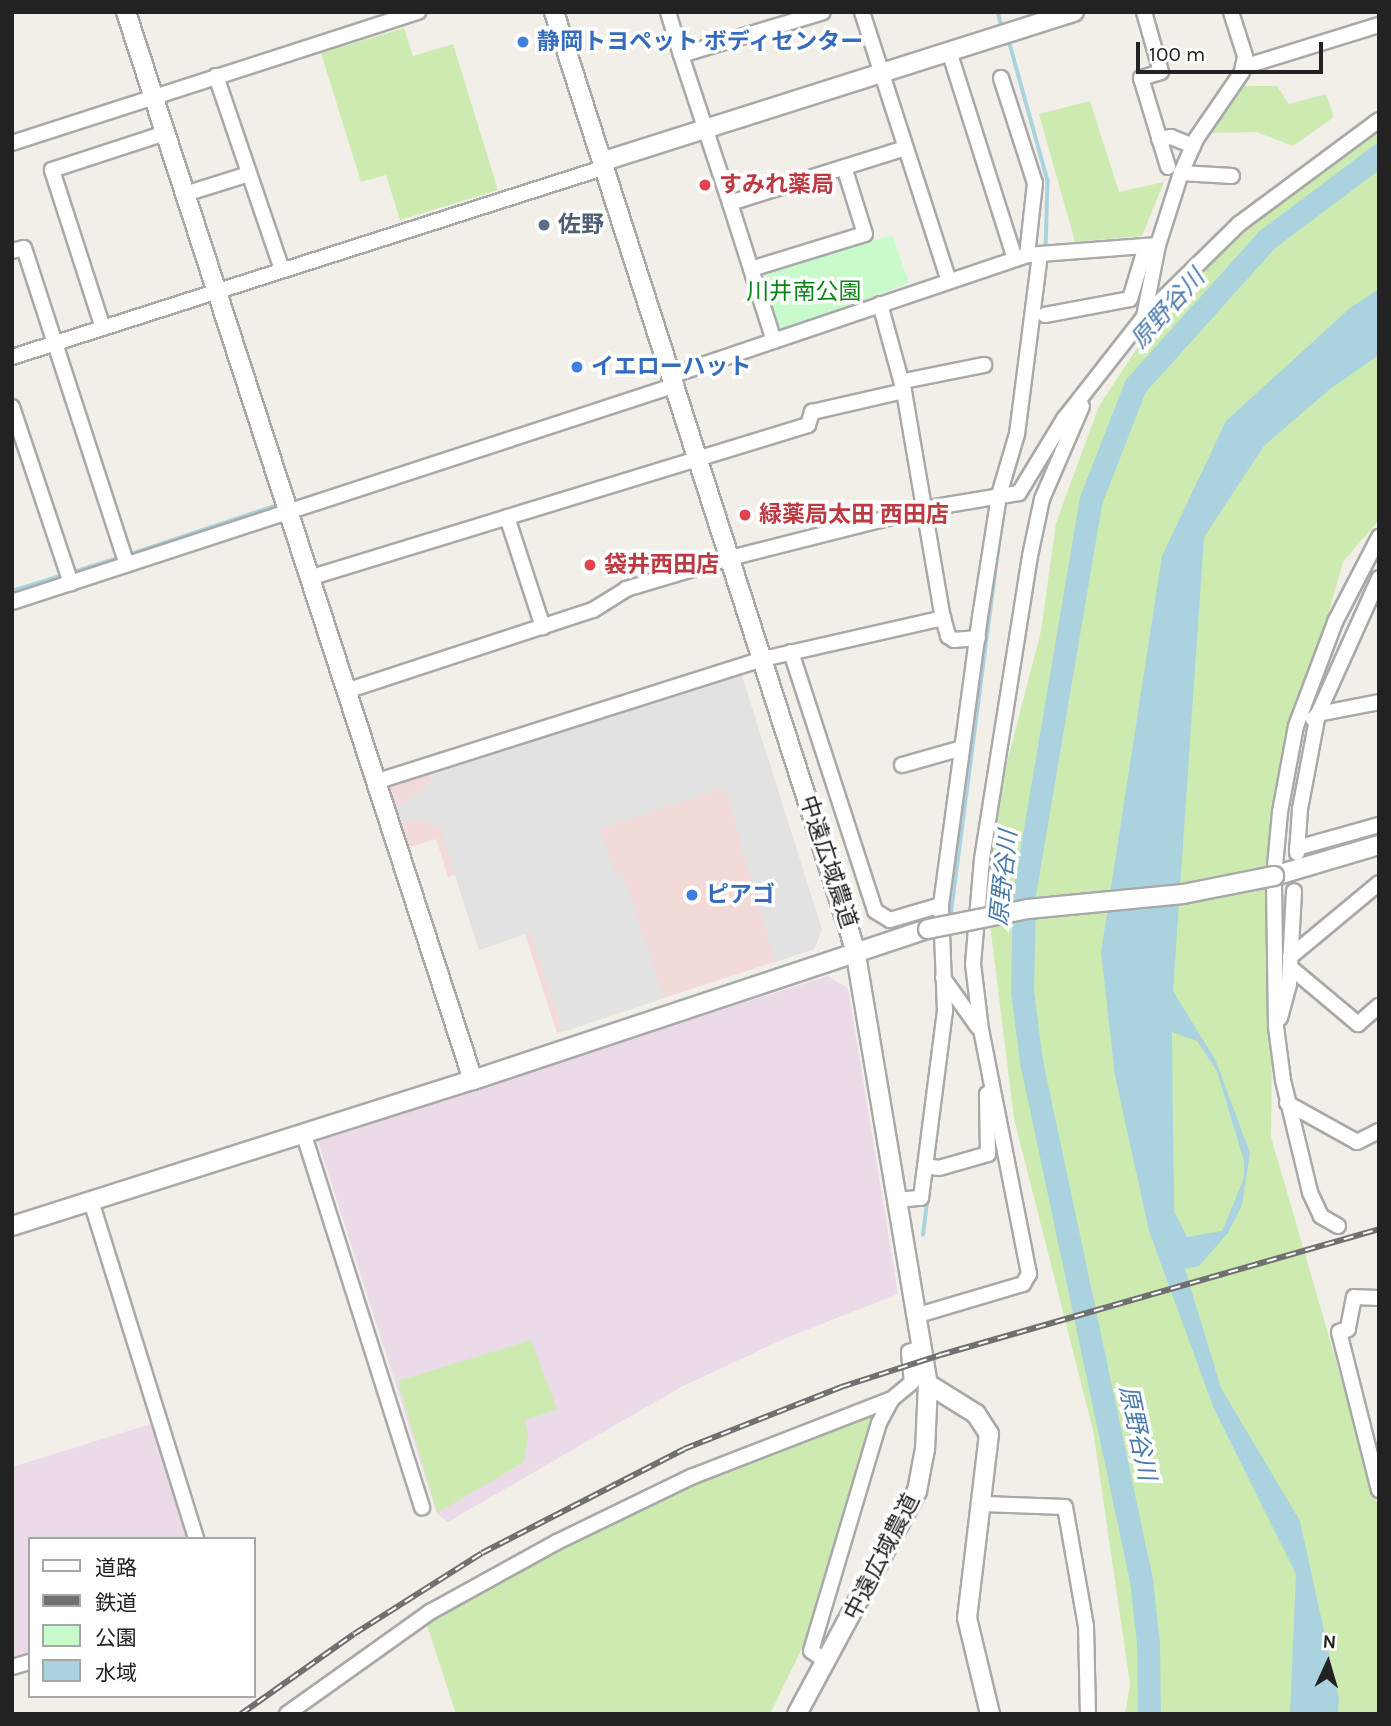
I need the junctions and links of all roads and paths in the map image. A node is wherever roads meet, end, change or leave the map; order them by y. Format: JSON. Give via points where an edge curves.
{"nodes":[{"id":1,"x":126,"y":12,"type":"edge"},
{"id":2,"x":418,"y":12,"type":"edge"},
{"id":3,"x":554,"y":12,"type":"edge"},
{"id":4,"x":668,"y":12,"type":"edge"},
{"id":5,"x":823,"y":12,"type":"edge"},
{"id":6,"x":862,"y":12,"type":"edge"},
{"id":7,"x":1074,"y":12,"type":"edge"},
{"id":8,"x":1144,"y":12,"type":"edge"},
{"id":9,"x":1231,"y":12,"type":"edge"},
{"id":10,"x":1379,"y":25,"type":"edge"},
{"id":11,"x":949,"y":51,"type":"junction"},
{"id":12,"x":681,"y":55,"type":"junction"},
{"id":13,"x":1243,"y":67,"type":"junction"},
{"id":14,"x":880,"y":72,"type":"junction"},
{"id":15,"x":216,"y":76,"type":"junction"},
{"id":16,"x":1001,"y":78,"type":"dead end"},
{"id":17,"x":153,"y":96,"type":"junction"},
{"id":18,"x":1379,"y":120,"type":"edge"},
{"id":19,"x":704,"y":129,"type":"junction"},
{"id":20,"x":165,"y":133,"type":"junction"},
{"id":21,"x":1160,"y":139,"type":"junction"},
{"id":22,"x":12,"y":143,"type":"edge"},
{"id":23,"x":1193,"y":146,"type":"junction"},
{"id":24,"x":905,"y":148,"type":"junction"},
{"id":25,"x":605,"y":164,"type":"junction"},
{"id":26,"x":844,"y":167,"type":"junction"},
{"id":27,"x":1175,"y":170,"type":"junction"},
{"id":28,"x":249,"y":174,"type":"junction"},
{"id":29,"x":1232,"y":176,"type":"dead end"},
{"id":30,"x":185,"y":194,"type":"junction"},
{"id":31,"x":730,"y":203,"type":"junction"},
{"id":32,"x":1152,"y":246,"type":"junction"},
{"id":33,"x":13,"y":249,"type":"edge"},
{"id":34,"x":1027,"y":256,"type":"junction"},
{"id":35,"x":751,"y":269,"type":"junction"},
{"id":36,"x":282,"y":270,"type":"junction"},
{"id":37,"x":949,"y":281,"type":"junction"},
{"id":38,"x":217,"y":291,"type":"junction"},
{"id":39,"x":880,"y":304,"type":"junction"},
{"id":40,"x":1045,"y":315,"type":"dead end"},
{"id":41,"x":1144,"y":317,"type":"junction"},
{"id":42,"x":103,"y":328,"type":"junction"},
{"id":43,"x":774,"y":341,"type":"junction"},
{"id":44,"x":53,"y":344,"type":"junction"},
{"id":45,"x":12,"y":357,"type":"edge"},
{"id":46,"x":984,"y":365,"type":"dead end"},
{"id":47,"x":675,"y":380,"type":"junction"},
{"id":48,"x":904,"y":386,"type":"junction"},
{"id":49,"x":1087,"y":396,"type":"junction"},
{"id":50,"x":12,"y":407,"type":"edge"},
{"id":51,"x":699,"y":458,"type":"junction"},
{"id":52,"x":999,"y":495,"type":"junction"},
{"id":53,"x":923,"y":509,"type":"junction"},
{"id":54,"x":288,"y":510,"type":"junction"},
{"id":55,"x":508,"y":517,"type":"junction"},
{"id":56,"x":1379,"y":537,"type":"edge"},
{"id":57,"x":125,"y":558,"type":"junction"},
{"id":58,"x":730,"y":558,"type":"junction"},
{"id":59,"x":69,"y":575,"type":"junction"},
{"id":60,"x":309,"y":578,"type":"junction"},
{"id":61,"x":1379,"y":578,"type":"edge"},
{"id":62,"x":1374,"y":594,"type":"edge"},
{"id":63,"x":12,"y":602,"type":"edge"},
{"id":64,"x":943,"y":618,"type":"junction"},
{"id":65,"x":543,"y":627,"type":"junction"},
{"id":66,"x":978,"y":638,"type":"junction"},
{"id":67,"x":791,"y":652,"type":"junction"},
{"id":68,"x":762,"y":659,"type":"junction"},
{"id":69,"x":346,"y":691,"type":"junction"},
{"id":70,"x":1379,"y":702,"type":"edge"},
{"id":71,"x":1318,"y":713,"type":"junction"},
{"id":72,"x":962,"y":748,"type":"junction"},
{"id":73,"x":1287,"y":762,"type":"junction"},
{"id":74,"x":902,"y":765,"type":"dead end"},
{"id":75,"x":375,"y":782,"type":"junction"},
{"id":76,"x":1379,"y":825,"type":"edge"},
{"id":77,"x":1379,"y":845,"type":"edge"},
{"id":78,"x":1274,"y":876,"type":"junction"},
{"id":79,"x":1379,"y":883,"type":"edge"},
{"id":80,"x":1294,"y":891,"type":"dead end"},
{"id":81,"x":941,"y":905,"type":"junction"},
{"id":82,"x":855,"y":949,"type":"junction"},
{"id":83,"x":1290,"y":962,"type":"junction"},
{"id":84,"x":943,"y":976,"type":"junction"},
{"id":85,"x":1379,"y":1006,"type":"edge"},
{"id":86,"x":1276,"y":1027,"type":"junction"},
{"id":87,"x":981,"y":1030,"type":"junction"},
{"id":88,"x":986,"y":1057,"type":"junction"},
{"id":89,"x":473,"y":1080,"type":"junction"},
{"id":90,"x":1287,"y":1103,"type":"junction"},
{"id":91,"x":1379,"y":1130,"type":"edge"},
{"id":92,"x":303,"y":1132,"type":"junction"},
{"id":93,"x":925,"y":1166,"type":"junction"},
{"id":94,"x":90,"y":1200,"type":"junction"},
{"id":95,"x":896,"y":1200,"type":"junction"},
{"id":96,"x":12,"y":1226,"type":"edge"},
{"id":97,"x":1338,"y":1226,"type":"dead end"},
{"id":98,"x":1379,"y":1298,"type":"edge"},
{"id":99,"x":915,"y":1316,"type":"junction"},
{"id":100,"x":921,"y":1348,"type":"junction"},
{"id":101,"x":928,"y":1384,"type":"junction"},
{"id":102,"x":892,"y":1399,"type":"junction"},
{"id":103,"x":1379,"y":1490,"type":"edge"},
{"id":104,"x":983,"y":1504,"type":"junction"},
{"id":105,"x":422,"y":1508,"type":"dead end"},
{"id":106,"x":195,"y":1537,"type":"edge"},
{"id":107,"x":827,"y":1662,"type":"junction"},
{"id":108,"x":287,"y":1714,"type":"edge"},
{"id":109,"x":797,"y":1714,"type":"edge"},
{"id":110,"x":990,"y":1714,"type":"edge"},
{"id":111,"x":1088,"y":1714,"type":"edge"}],
"edges":[{"from":1,"to":17,"type":"street"},
{"from":2,"to":15,"type":"street"},
{"from":3,"to":25,"type":"street","name":"中遠広域農道"},
{"from":4,"to":12,"type":"street"},
{"from":5,"to":12,"type":"street"},
{"from":6,"to":14,"type":"street"},
{"from":7,"to":11,"type":"street"},
{"from":8,"to":21,"type":"street","via":[[1161,72],[1141,78]]},
{"from":9,"to":13,"type":"street","via":[[1245,56]]},
{"from":10,"to":13,"type":"street"},
{"from":11,"to":14,"type":"street"},
{"from":11,"to":34,"type":"street"},
{"from":12,"to":19,"type":"street"},
{"from":13,"to":23,"type":"street"},
{"from":14,"to":19,"type":"street"},
{"from":14,"to":24,"type":"street"},
{"from":15,"to":17,"type":"street"},
{"from":15,"to":28,"type":"street"},
{"from":16,"to":34,"type":"street","via":[[1035,183]]},
{"from":17,"to":20,"type":"street"},
{"from":17,"to":22,"type":"street"},
{"from":18,"to":41,"type":"street","via":[[1239,224]]},
{"from":19,"to":25,"type":"street"},
{"from":19,"to":31,"type":"street"},
{"from":20,"to":30,"type":"street"},
{"from":20,"to":42,"type":"street","via":[[52,170]]},
{"from":21,"to":23,"type":"street","via":[[1171,137]]},
{"from":21,"to":27,"type":"street"},
{"from":23,"to":27,"type":"street"},
{"from":24,"to":26,"type":"street"},
{"from":24,"to":37,"type":"street"},
{"from":25,"to":36,"type":"street"},
{"from":25,"to":47,"type":"street","name":"中遠広域農道"},
{"from":26,"to":31,"type":"street"},
{"from":26,"to":35,"type":"street","via":[[865,234]]},
{"from":27,"to":29,"type":"street"},
{"from":27,"to":32,"type":"street"},
{"from":28,"to":30,"type":"street"},
{"from":28,"to":36,"type":"street"},
{"from":30,"to":38,"type":"street"},
{"from":31,"to":35,"type":"street"},
{"from":32,"to":34,"type":"street"},
{"from":32,"to":40,"type":"street","via":[[1130,299]]},
{"from":32,"to":41,"type":"street"},
{"from":33,"to":44,"type":"street","via":[[24,248]]},
{"from":34,"to":37,"type":"street"},
{"from":34,"to":52,"type":"street","via":[[1017,434]]},
{"from":35,"to":43,"type":"street"},
{"from":36,"to":38,"type":"street"},
{"from":37,"to":39,"type":"street"},
{"from":38,"to":42,"type":"street"},
{"from":38,"to":54,"type":"street"},
{"from":39,"to":43,"type":"street"},
{"from":39,"to":48,"type":"street"},
{"from":41,"to":49,"type":"street"},
{"from":42,"to":44,"type":"street"},
{"from":43,"to":47,"type":"street"},
{"from":44,"to":45,"type":"street"},
{"from":44,"to":57,"type":"street"},
{"from":46,"to":48,"type":"street"},
{"from":47,"to":51,"type":"street","name":"中遠広域農道"},
{"from":47,"to":54,"type":"street"},
{"from":48,"to":51,"type":"street","via":[[812,412],[808,425]]},
{"from":48,"to":53,"type":"street"},
{"from":49,"to":52,"type":"street","via":[[1065,419],[1019,493]]},
{"from":49,"to":87,"type":"street","via":[[1042,499],[1031,556],[982,859],[973,964]]},
{"from":50,"to":59,"type":"street"},
{"from":51,"to":55,"type":"street"},
{"from":51,"to":58,"type":"street","name":"中遠広域農道"},
{"from":52,"to":53,"type":"street"},
{"from":52,"to":66,"type":"street"},
{"from":53,"to":58,"type":"street"},
{"from":53,"to":64,"type":"street"},
{"from":54,"to":57,"type":"street"},
{"from":54,"to":60,"type":"street"},
{"from":55,"to":60,"type":"street"},
{"from":55,"to":65,"type":"street"},
{"from":56,"to":73,"type":"street","via":[[1335,621],[1311,680]]},
{"from":57,"to":59,"type":"street"},
{"from":58,"to":65,"type":"street","via":[[626,589],[593,610]]},
{"from":58,"to":68,"type":"street","name":"中遠広域農道"},
{"from":59,"to":63,"type":"street"},
{"from":60,"to":69,"type":"street"},
{"from":61,"to":62,"type":"street"},
{"from":62,"to":71,"type":"street"},
{"from":64,"to":66,"type":"street","via":[[948,636],[954,640]]},
{"from":64,"to":67,"type":"street"},
{"from":65,"to":69,"type":"street"},
{"from":66,"to":72,"type":"street"},
{"from":67,"to":68,"type":"street"},
{"from":67,"to":81,"type":"street","via":[[875,911],[890,920]]},
{"from":68,"to":75,"type":"street"},
{"from":68,"to":82,"type":"street","name":"中遠広域農道"},
{"from":69,"to":75,"type":"street"},
{"from":70,"to":71,"type":"street"},
{"from":71,"to":73,"type":"street"},
{"from":71,"to":76,"type":"street","via":[[1297,851]]},
{"from":72,"to":74,"type":"street"},
{"from":72,"to":81,"type":"street"},
{"from":73,"to":78,"type":"street"},
{"from":75,"to":89,"type":"street"},
{"from":77,"to":78,"type":"street"},
{"from":78,"to":82,"type":"street","bridge":true,"via":[[1183,894],[1028,909]]},
{"from":78,"to":86,"type":"street"},
{"from":79,"to":83,"type":"street"},
{"from":80,"to":83,"type":"street"},
{"from":81,"to":84,"type":"street"},
{"from":82,"to":89,"type":"street"},
{"from":82,"to":95,"type":"street","name":"中遠広域農道"},
{"from":83,"to":85,"type":"street","via":[[1358,1024]]},
{"from":83,"to":86,"type":"street"},
{"from":84,"to":87,"type":"street"},
{"from":84,"to":93,"type":"street","via":[[945,1011]]},
{"from":86,"to":90,"type":"street"},
{"from":87,"to":88,"type":"street"},
{"from":88,"to":93,"type":"street","via":[[988,1154],[939,1168]]},
{"from":88,"to":99,"type":"street","via":[[1029,1274],[1023,1284]]},
{"from":89,"to":92,"type":"street"},
{"from":90,"to":91,"type":"street","via":[[1357,1142]]},
{"from":90,"to":97,"type":"street","via":[[1310,1192],[1321,1216]]},
{"from":92,"to":94,"type":"street"},
{"from":92,"to":105,"type":"street"},
{"from":93,"to":95,"type":"street","via":[[921,1198]]},
{"from":94,"to":96,"type":"street"},
{"from":94,"to":106,"type":"street"},
{"from":95,"to":99,"type":"street","name":"中遠広域農道"},
{"from":98,"to":103,"type":"street","via":[[1354,1297],[1348,1329],[1339,1332]]},
{"from":99,"to":100,"type":"street","name":"中遠広域農道"},
{"from":100,"to":101,"type":"street","name":"中遠広域農道"},
{"from":100,"to":102,"type":"street","via":[[909,1352],[912,1382]]},
{"from":101,"to":104,"type":"street","via":[[985,1423],[990,1445]]},
{"from":101,"to":107,"type":"street","name":"中遠広域農道","via":[[925,1449],[917,1491]]},
{"from":102,"to":107,"type":"street","via":[[879,1423],[811,1651]]},
{"from":102,"to":108,"type":"street","via":[[691,1478],[557,1542],[430,1612]]},
{"from":104,"to":110,"type":"street","via":[[967,1618]]},
{"from":104,"to":111,"type":"street","via":[[1065,1507],[1086,1626]]},
{"from":107,"to":109,"type":"street","name":"中遠広域農道"}]}
